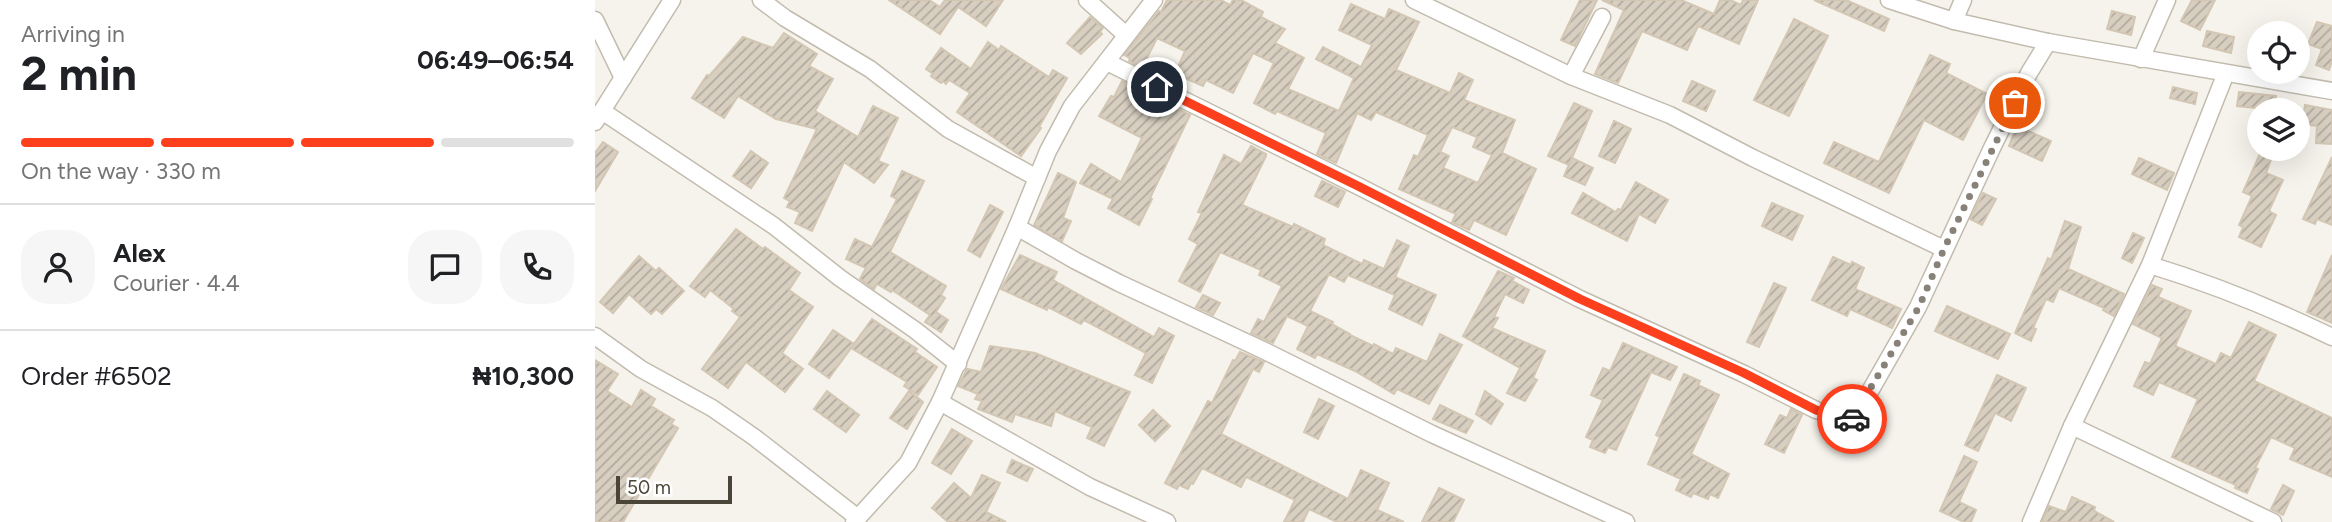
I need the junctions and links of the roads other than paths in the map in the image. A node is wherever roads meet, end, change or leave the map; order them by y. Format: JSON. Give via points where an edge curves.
{"nodes":[{"id":1,"x":671,"y":0,"type":"edge"},
{"id":2,"x":761,"y":0,"type":"edge"},
{"id":3,"x":1087,"y":0,"type":"edge"},
{"id":4,"x":1154,"y":0,"type":"edge"},
{"id":5,"x":1414,"y":0,"type":"edge"},
{"id":6,"x":1889,"y":0,"type":"edge"},
{"id":7,"x":1963,"y":0,"type":"edge"},
{"id":8,"x":2167,"y":0,"type":"edge"},
{"id":9,"x":1602,"y":17,"type":"dead end"},
{"id":10,"x":595,"y":20,"type":"edge"},
{"id":11,"x":1954,"y":21,"type":"junction"},
{"id":12,"x":1126,"y":35,"type":"junction"},
{"id":13,"x":2048,"y":42,"type":"junction"},
{"id":14,"x":2141,"y":58,"type":"junction"},
{"id":15,"x":1107,"y":62,"type":"junction"},
{"id":16,"x":2226,"y":73,"type":"junction"},
{"id":17,"x":1571,"y":76,"type":"junction"},
{"id":18,"x":623,"y":78,"type":"junction"},
{"id":19,"x":2332,"y":91,"type":"edge"},
{"id":20,"x":599,"y":116,"type":"edge"},
{"id":21,"x":1037,"y":178,"type":"junction"},
{"id":22,"x":1017,"y":228,"type":"junction"},
{"id":23,"x":1944,"y":249,"type":"junction"},
{"id":24,"x":2150,"y":265,"type":"junction"},
{"id":25,"x":595,"y":336,"type":"edge"},
{"id":26,"x":2332,"y":337,"type":"edge"},
{"id":27,"x":958,"y":364,"type":"junction"},
{"id":28,"x":940,"y":402,"type":"junction"},
{"id":29,"x":2072,"y":426,"type":"junction"},
{"id":30,"x":856,"y":520,"type":"edge"},
{"id":31,"x":1167,"y":522,"type":"edge"},
{"id":32,"x":1626,"y":522,"type":"edge"},
{"id":33,"x":2031,"y":522,"type":"edge"},
{"id":34,"x":2273,"y":522,"type":"edge"}],
"edges":[{"from":1,"to":18,"type":"street"},
{"from":2,"to":21,"type":"street","via":[[870,68],[948,129]]},
{"from":3,"to":12,"type":"street"},
{"from":4,"to":12,"type":"street"},
{"from":5,"to":17,"type":"street"},
{"from":6,"to":11,"type":"street"},
{"from":7,"to":11,"type":"street"},
{"from":8,"to":14,"type":"street"},
{"from":9,"to":17,"type":"street"},
{"from":10,"to":18,"type":"street"},
{"from":11,"to":13,"type":"street"},
{"from":12,"to":15,"type":"street"},
{"from":13,"to":14,"type":"street"},
{"from":13,"to":23,"type":"street"},
{"from":14,"to":16,"type":"street"},
{"from":15,"to":21,"type":"street","via":[[1072,106]]},
{"from":15,"to":23,"type":"street","via":[[1580,299],[1816,410],[1850,421],[1919,307]]},
{"from":16,"to":19,"type":"street"},
{"from":16,"to":24,"type":"street"},
{"from":17,"to":23,"type":"street","via":[[1671,116]]},
{"from":18,"to":20,"type":"street"},
{"from":20,"to":27,"type":"street","via":[[774,226]]},
{"from":21,"to":22,"type":"street"},
{"from":22,"to":27,"type":"street"},
{"from":22,"to":32,"type":"street","via":[[1119,283]]},
{"from":24,"to":26,"type":"street"},
{"from":24,"to":29,"type":"street"},
{"from":25,"to":30,"type":"street","via":[[641,369],[722,415]]},
{"from":27,"to":28,"type":"street"},
{"from":28,"to":30,"type":"street","via":[[908,463]]},
{"from":28,"to":31,"type":"street","via":[[1090,487]]},
{"from":29,"to":33,"type":"street"},
{"from":29,"to":34,"type":"street"}]}
